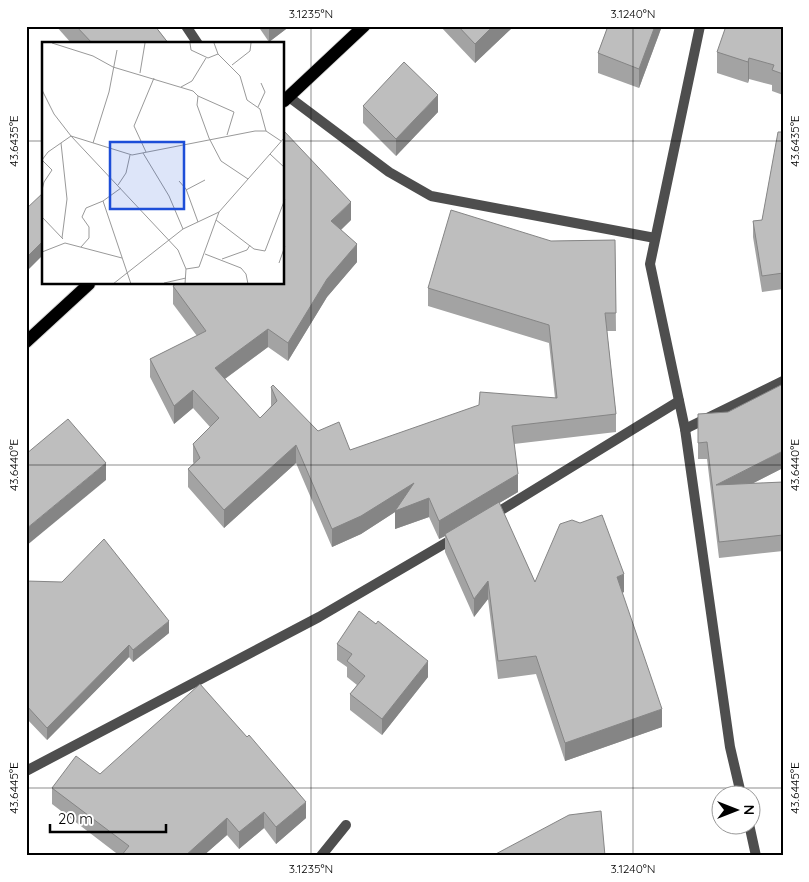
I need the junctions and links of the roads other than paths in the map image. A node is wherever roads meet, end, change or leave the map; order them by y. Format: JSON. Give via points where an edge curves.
{"nodes":[{"id":1,"x":186,"y":26,"type":"edge"},
{"id":2,"x":364,"y":26,"type":"edge"},
{"id":3,"x":700,"y":26,"type":"edge"},
{"id":4,"x":197,"y":42,"type":"edge"},
{"id":5,"x":286,"y":99,"type":"edge"},
{"id":6,"x":655,"y":238,"type":"junction"},
{"id":7,"x":88,"y":285,"type":"edge"},
{"id":8,"x":26,"y":342,"type":"edge"},
{"id":9,"x":783,"y":382,"type":"edge"},
{"id":10,"x":679,"y":401,"type":"junction"},
{"id":11,"x":685,"y":429,"type":"junction"},
{"id":12,"x":480,"y":523,"type":"edge"},
{"id":13,"x":463,"y":533,"type":"edge"},
{"id":14,"x":26,"y":771,"type":"edge"},
{"id":15,"x":739,"y":784,"type":"edge"},
{"id":16,"x":346,"y":825,"type":"dead end"},
{"id":17,"x":751,"y":834,"type":"edge"},
{"id":18,"x":322,"y":856,"type":"edge"},
{"id":19,"x":756,"y":856,"type":"edge"}],
"edges":[{"from":1,"to":4,"type":"street"},
{"from":2,"to":5,"type":"main road"},
{"from":3,"to":6,"type":"street"},
{"from":5,"to":6,"type":"street","via":[[389,172],[431,196]]},
{"from":6,"to":10,"type":"street","via":[[650,264]]},
{"from":7,"to":8,"type":"main road"},
{"from":9,"to":11,"type":"street"},
{"from":10,"to":11,"type":"street"},
{"from":10,"to":12,"type":"street"},
{"from":11,"to":15,"type":"street","via":[[730,747]]},
{"from":13,"to":14,"type":"street","via":[[319,617]]},
{"from":16,"to":18,"type":"street"},
{"from":17,"to":19,"type":"street"}]}
